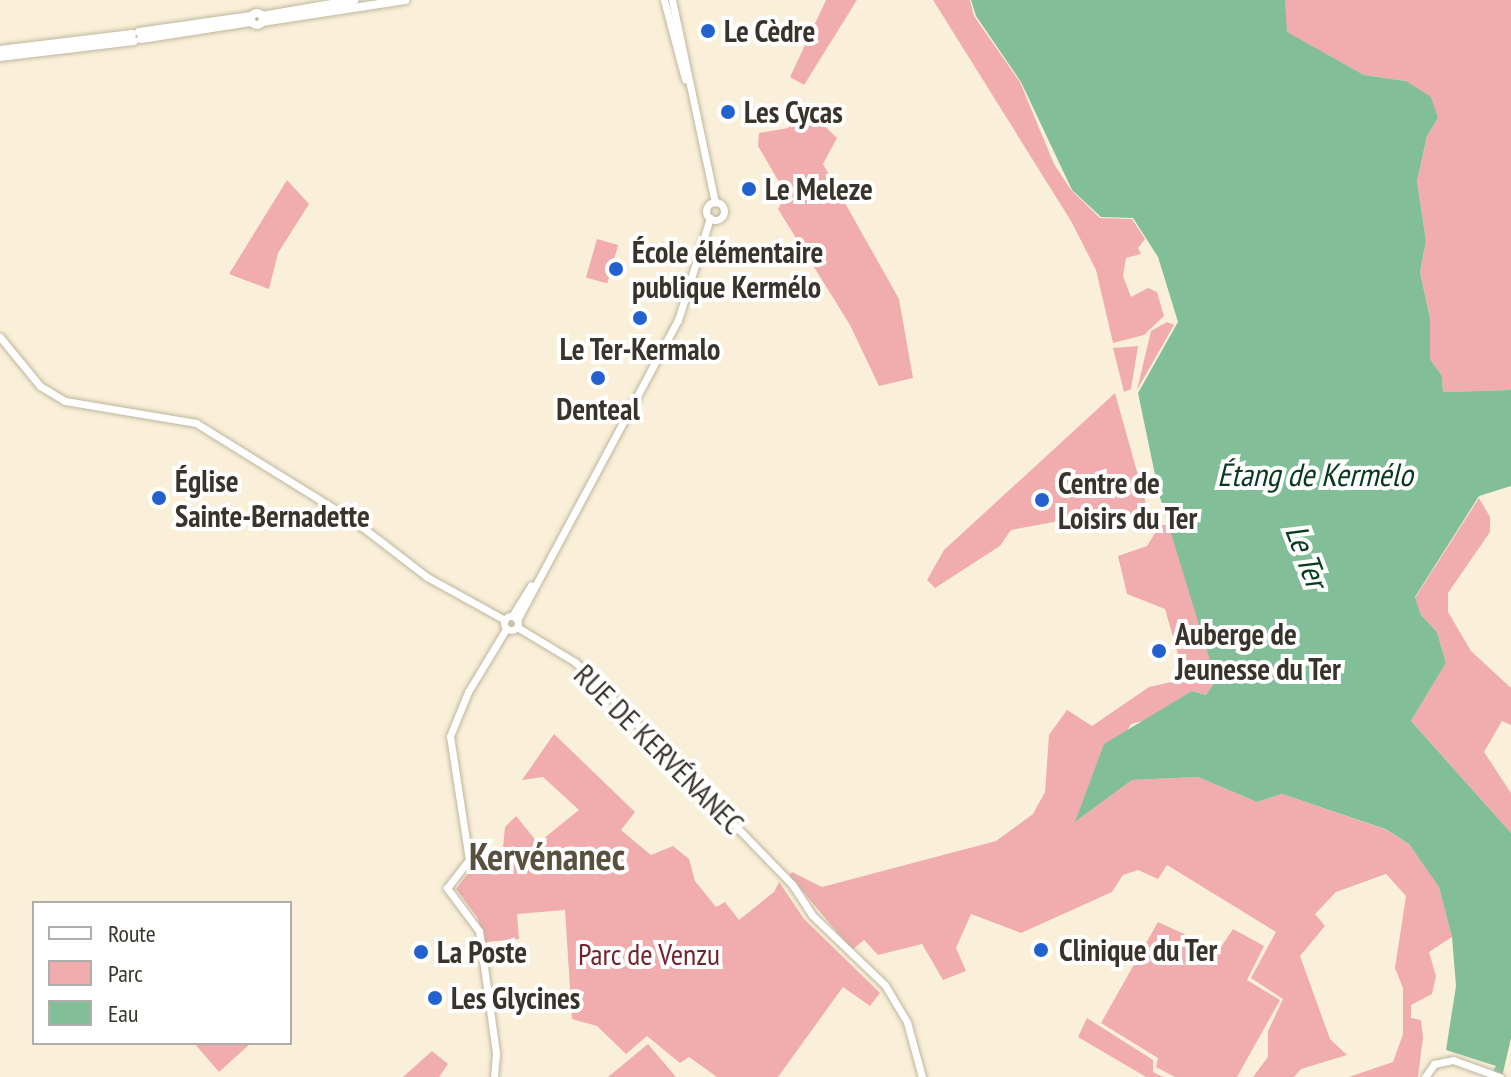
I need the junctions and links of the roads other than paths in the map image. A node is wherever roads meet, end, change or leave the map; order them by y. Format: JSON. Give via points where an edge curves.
{"nodes":[{"id":1,"x":355,"y":0,"type":"edge"},
{"id":2,"x":405,"y":0,"type":"edge"},
{"id":3,"x":664,"y":0,"type":"edge"},
{"id":4,"x":672,"y":0,"type":"edge"},
{"id":5,"x":262,"y":19,"type":"junction"},
{"id":6,"x":136,"y":36,"type":"junction"},
{"id":7,"x":0,"y":50,"type":"edge"},
{"id":8,"x":0,"y":57,"type":"edge"},
{"id":9,"x":686,"y":81,"type":"junction"},
{"id":10,"x":715,"y":202,"type":"junction"},
{"id":11,"x":710,"y":218,"type":"junction"},
{"id":12,"x":0,"y":337,"type":"edge"},
{"id":13,"x":511,"y":622,"type":"junction"},
{"id":14,"x":494,"y":1077,"type":"edge"},
{"id":15,"x":922,"y":1077,"type":"edge"},
{"id":16,"x":1425,"y":1077,"type":"edge"},
{"id":17,"x":1500,"y":1077,"type":"edge"}],
"edges":[{"from":1,"to":5,"type":"main road"},
{"from":2,"to":5,"type":"main road"},
{"from":3,"to":9,"type":"street"},
{"from":4,"to":9,"type":"street"},
{"from":5,"to":6,"type":"main road"},
{"from":6,"to":7,"type":"main road"},
{"from":6,"to":8,"type":"main road"},
{"from":9,"to":10,"type":"street"},
{"from":10,"to":11,"type":"street","via":[[706,208]]},
{"from":10,"to":11,"type":"street","via":[[723,213]]},
{"from":11,"to":13,"type":"street","via":[[671,335]]},
{"from":12,"to":13,"type":"street","name":"RUE DE KERVÉNANEC","via":[[40,386],[65,401],[189,420],[357,523],[427,577]]},
{"from":13,"to":14,"type":"street","via":[[468,692],[450,736],[469,860],[447,888],[479,931],[496,1053]]},
{"from":13,"to":15,"type":"street","name":"RUE DE KERVÉNANEC","via":[[575,662],[893,994]]},
{"from":16,"to":17,"type":"street","via":[[1442,1061]]}]}
